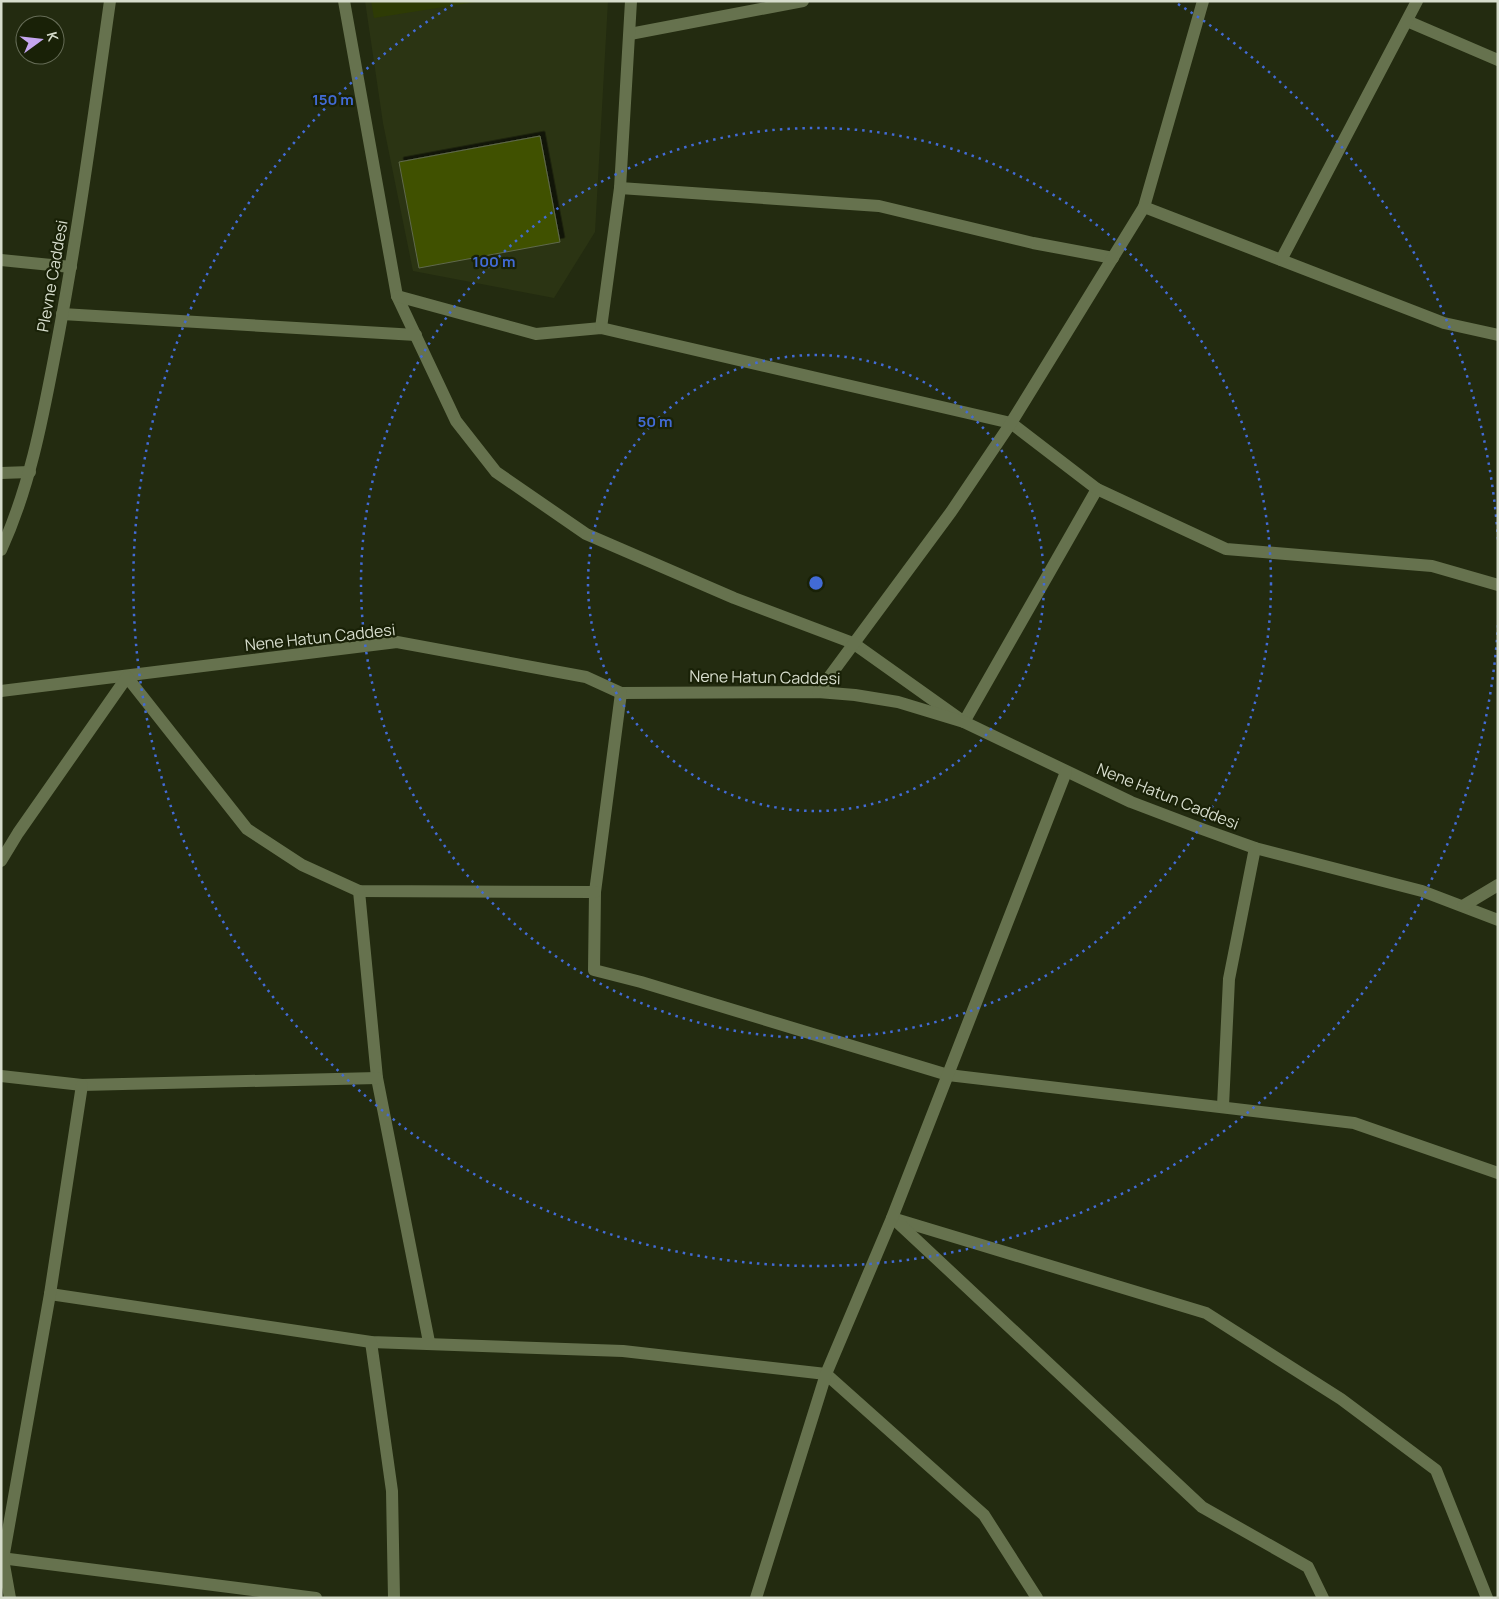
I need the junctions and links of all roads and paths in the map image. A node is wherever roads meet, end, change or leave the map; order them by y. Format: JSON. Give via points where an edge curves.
{"nodes":[{"id":1,"x":110,"y":1,"type":"edge"},
{"id":2,"x":344,"y":1,"type":"edge"},
{"id":3,"x":631,"y":1,"type":"edge"},
{"id":4,"x":803,"y":1,"type":"edge"},
{"id":5,"x":1203,"y":1,"type":"edge"},
{"id":6,"x":1416,"y":1,"type":"edge"},
{"id":7,"x":1407,"y":20,"type":"junction"},
{"id":8,"x":630,"y":34,"type":"junction"},
{"id":9,"x":1498,"y":60,"type":"edge"},
{"id":10,"x":620,"y":188,"type":"junction"},
{"id":11,"x":1144,"y":208,"type":"junction"},
{"id":12,"x":1112,"y":258,"type":"junction"},
{"id":13,"x":1,"y":260,"type":"edge"},
{"id":14,"x":1281,"y":260,"type":"junction"},
{"id":15,"x":70,"y":267,"type":"junction"},
{"id":16,"x":397,"y":296,"type":"junction"},
{"id":17,"x":62,"y":314,"type":"junction"},
{"id":18,"x":601,"y":328,"type":"junction"},
{"id":19,"x":416,"y":335,"type":"junction"},
{"id":20,"x":1498,"y":335,"type":"edge"},
{"id":21,"x":1011,"y":423,"type":"junction"},
{"id":22,"x":30,"y":472,"type":"junction"},
{"id":23,"x":1,"y":473,"type":"edge"},
{"id":24,"x":1097,"y":489,"type":"junction"},
{"id":25,"x":1,"y":550,"type":"edge"},
{"id":26,"x":1498,"y":585,"type":"edge"},
{"id":27,"x":853,"y":643,"type":"junction"},
{"id":28,"x":127,"y":677,"type":"junction"},
{"id":29,"x":1,"y":692,"type":"edge"},
{"id":30,"x":818,"y":692,"type":"junction"},
{"id":31,"x":622,"y":693,"type":"junction"},
{"id":32,"x":964,"y":722,"type":"junction"},
{"id":33,"x":1066,"y":772,"type":"junction"},
{"id":34,"x":1255,"y":848,"type":"junction"},
{"id":35,"x":1,"y":861,"type":"edge"},
{"id":36,"x":1498,"y":885,"type":"edge"},
{"id":37,"x":359,"y":892,"type":"junction"},
{"id":38,"x":595,"y":892,"type":"junction"},
{"id":39,"x":1463,"y":906,"type":"junction"},
{"id":40,"x":1498,"y":920,"type":"edge"},
{"id":41,"x":948,"y":1075,"type":"junction"},
{"id":42,"x":1,"y":1076,"type":"edge"},
{"id":43,"x":377,"y":1078,"type":"junction"},
{"id":44,"x":82,"y":1086,"type":"junction"},
{"id":45,"x":1224,"y":1106,"type":"junction"},
{"id":46,"x":1498,"y":1173,"type":"edge"},
{"id":47,"x":892,"y":1218,"type":"junction"},
{"id":48,"x":50,"y":1294,"type":"junction"},
{"id":49,"x":371,"y":1342,"type":"junction"},
{"id":50,"x":429,"y":1342,"type":"junction"},
{"id":51,"x":826,"y":1374,"type":"junction"},
{"id":52,"x":2,"y":1558,"type":"edge"},
{"id":53,"x":10,"y":1598,"type":"edge"},
{"id":54,"x":316,"y":1598,"type":"edge"},
{"id":55,"x":394,"y":1598,"type":"edge"},
{"id":56,"x":756,"y":1598,"type":"edge"},
{"id":57,"x":1037,"y":1598,"type":"edge"},
{"id":58,"x":1323,"y":1598,"type":"edge"},
{"id":59,"x":1487,"y":1598,"type":"edge"}],
"edges":[{"from":1,"to":15,"type":"street","name":"Plevne Caddesi"},
{"from":2,"to":16,"type":"street"},
{"from":3,"to":8,"type":"street"},
{"from":4,"to":8,"type":"street"},
{"from":5,"to":11,"type":"street"},
{"from":6,"to":7,"type":"street"},
{"from":7,"to":9,"type":"street"},
{"from":7,"to":14,"type":"street"},
{"from":8,"to":10,"type":"street"},
{"from":10,"to":12,"type":"street","via":[[879,206],[1033,244]]},
{"from":10,"to":18,"type":"street"},
{"from":11,"to":12,"type":"street"},
{"from":11,"to":14,"type":"street"},
{"from":12,"to":21,"type":"street"},
{"from":13,"to":15,"type":"street"},
{"from":14,"to":20,"type":"street","via":[[1444,323]]},
{"from":15,"to":17,"type":"street","name":"Plevne Caddesi"},
{"from":16,"to":18,"type":"street","via":[[536,334]]},
{"from":16,"to":19,"type":"street"},
{"from":17,"to":19,"type":"street"},
{"from":17,"to":22,"type":"street","name":"Plevne Caddesi"},
{"from":18,"to":21,"type":"street"},
{"from":19,"to":27,"type":"street","via":[[456,421],[496,472],[586,534],[734,598]]},
{"from":21,"to":24,"type":"street"},
{"from":21,"to":27,"type":"street","via":[[951,512]]},
{"from":22,"to":23,"type":"street"},
{"from":22,"to":25,"type":"street","name":"Plevne Caddesi"},
{"from":24,"to":26,"type":"street","via":[[1226,549],[1432,566]]},
{"from":24,"to":32,"type":"street"},
{"from":27,"to":30,"type":"street"},
{"from":27,"to":32,"type":"street"},
{"from":28,"to":29,"type":"street","name":"Nene Hatun Caddesi"},
{"from":28,"to":31,"type":"street","name":"Nene Hatun Caddesi","via":[[397,642],[586,677]]},
{"from":28,"to":35,"type":"street"},
{"from":28,"to":37,"type":"street","via":[[247,829],[302,865]]},
{"from":30,"to":31,"type":"street","name":"Nene Hatun Caddesi"},
{"from":30,"to":32,"type":"street","name":"Nene Hatun Caddesi","via":[[898,702]]},
{"from":31,"to":38,"type":"street"},
{"from":32,"to":33,"type":"street","name":"Nene Hatun Caddesi"},
{"from":33,"to":34,"type":"street","name":"Nene Hatun Caddesi","via":[[1131,802]]},
{"from":33,"to":41,"type":"street"},
{"from":34,"to":39,"type":"street","name":"Nene Hatun Caddesi"},
{"from":34,"to":45,"type":"street","via":[[1229,979]]},
{"from":36,"to":39,"type":"street"},
{"from":37,"to":38,"type":"street"},
{"from":37,"to":43,"type":"street"},
{"from":38,"to":41,"type":"street","via":[[594,970]]},
{"from":39,"to":40,"type":"street","name":"Nene Hatun Caddesi"},
{"from":41,"to":45,"type":"street"},
{"from":41,"to":47,"type":"street"},
{"from":42,"to":44,"type":"street"},
{"from":43,"to":44,"type":"street"},
{"from":43,"to":50,"type":"street"},
{"from":44,"to":48,"type":"street"},
{"from":45,"to":46,"type":"street","via":[[1354,1123]]},
{"from":47,"to":51,"type":"street"},
{"from":47,"to":58,"type":"street","via":[[1202,1506],[1308,1567]]},
{"from":47,"to":59,"type":"street","via":[[1206,1313],[1333,1394],[1436,1470]]},
{"from":48,"to":49,"type":"street"},
{"from":48,"to":52,"type":"street"},
{"from":49,"to":50,"type":"street"},
{"from":49,"to":55,"type":"street","via":[[392,1491]]},
{"from":50,"to":51,"type":"street","via":[[623,1351]]},
{"from":51,"to":56,"type":"street"},
{"from":51,"to":57,"type":"street","via":[[984,1515]]},
{"from":52,"to":53,"type":"street"},
{"from":52,"to":54,"type":"street"}]}
